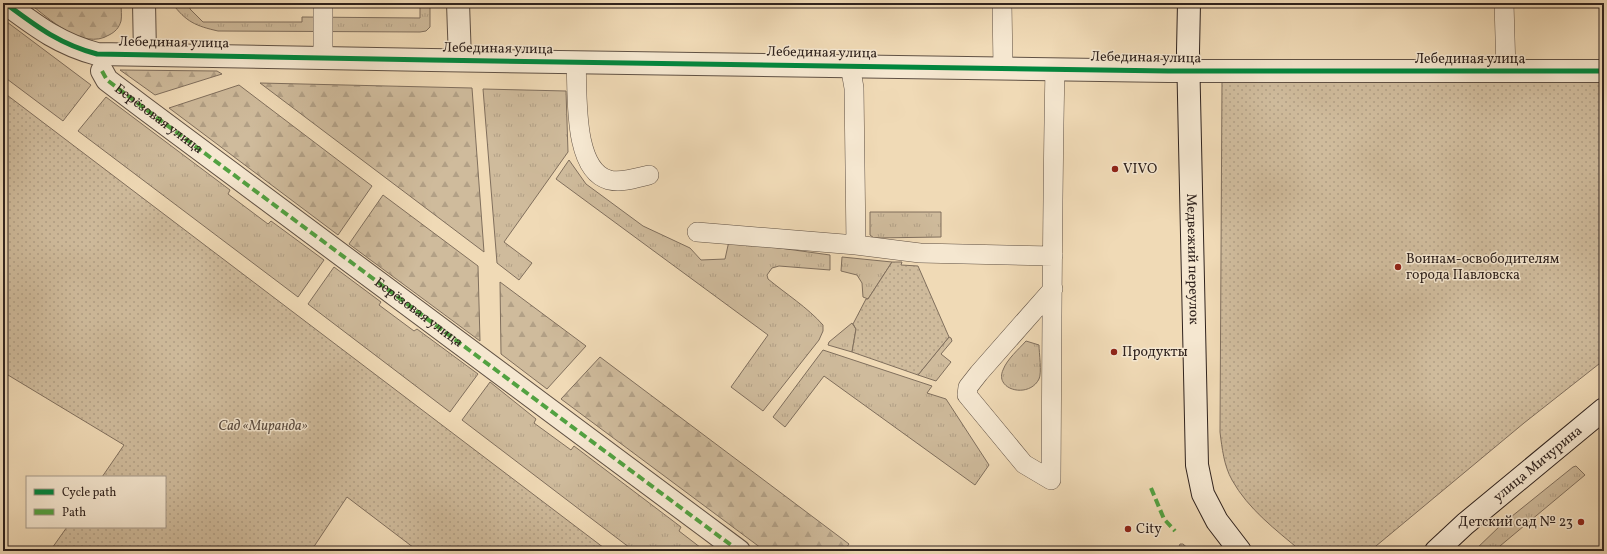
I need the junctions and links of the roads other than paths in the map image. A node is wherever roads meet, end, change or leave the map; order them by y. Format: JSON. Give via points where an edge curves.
{"nodes":[{"id":1,"x":5,"y":3,"type":"edge"},
{"id":2,"x":144,"y":3,"type":"edge"},
{"id":3,"x":323,"y":3,"type":"edge"},
{"id":4,"x":458,"y":3,"type":"edge"},
{"id":5,"x":1002,"y":3,"type":"edge"},
{"id":6,"x":1188,"y":3,"type":"edge"},
{"id":7,"x":1504,"y":3,"type":"edge"},
{"id":8,"x":145,"y":54,"type":"junction"},
{"id":9,"x":323,"y":58,"type":"junction"},
{"id":10,"x":460,"y":60,"type":"junction"},
{"id":11,"x":576,"y":62,"type":"junction"},
{"id":12,"x":850,"y":65,"type":"junction"},
{"id":13,"x":1003,"y":68,"type":"junction"},
{"id":14,"x":1055,"y":69,"type":"junction"},
{"id":15,"x":1189,"y":70,"type":"junction"},
{"id":16,"x":102,"y":71,"type":"dead end"},
{"id":17,"x":1506,"y":71,"type":"junction"},
{"id":18,"x":1604,"y":71,"type":"edge"},
{"id":19,"x":648,"y":175,"type":"dead end"},
{"id":20,"x":697,"y":232,"type":"dead end"},
{"id":21,"x":856,"y":245,"type":"junction"},
{"id":22,"x":1053,"y":256,"type":"junction"},
{"id":23,"x":1053,"y":289,"type":"junction"},
{"id":24,"x":1604,"y":409,"type":"edge"},
{"id":25,"x":739,"y":551,"type":"edge"},
{"id":26,"x":1240,"y":551,"type":"edge"},
{"id":27,"x":1436,"y":551,"type":"edge"}],
"edges":[{"from":1,"to":8,"type":"street","name":"Лебединая улица","via":[[44,32],[74,46],[97,54]]},
{"from":2,"to":8,"type":"street"},
{"from":3,"to":9,"type":"lane"},
{"from":4,"to":10,"type":"street"},
{"from":5,"to":13,"type":"lane"},
{"from":6,"to":15,"type":"street","name":"Медвежий переулок"},
{"from":7,"to":17,"type":"lane"},
{"from":8,"to":9,"type":"street","name":"Лебединая улица"},
{"from":9,"to":10,"type":"street","name":"Лебединая улица"},
{"from":10,"to":11,"type":"street","name":"Лебединая улица"},
{"from":11,"to":12,"type":"street","name":"Лебединая улица"},
{"from":11,"to":19,"type":"lane","via":[[578,121],[585,157],[595,172],[609,180],[628,180]]},
{"from":12,"to":13,"type":"street","name":"Лебединая улица"},
{"from":12,"to":21,"type":"lane","via":[[854,88]]},
{"from":13,"to":14,"type":"street","name":"Лебединая улица"},
{"from":14,"to":15,"type":"street","name":"Лебединая улица"},
{"from":14,"to":22,"type":"lane"},
{"from":15,"to":17,"type":"street","name":"Лебединая улица"},
{"from":15,"to":26,"type":"street","name":"Медвежий переулок","via":[[1197,464],[1203,494],[1213,515]]},
{"from":16,"to":25,"type":"street","name":"Берёзовая улица","via":[[107,80],[144,108]]},
{"from":17,"to":18,"type":"street","name":"Лебединая улица"},
{"from":20,"to":21,"type":"lane"},
{"from":21,"to":22,"type":"lane","via":[[920,253]]},
{"from":22,"to":23,"type":"lane"},
{"from":23,"to":23,"type":"lane","via":[[1051,456],[1051,480],[1024,464],[967,395],[968,387],[979,373]]},
{"from":24,"to":27,"type":"street","name":"улица Мичурина"}]}
